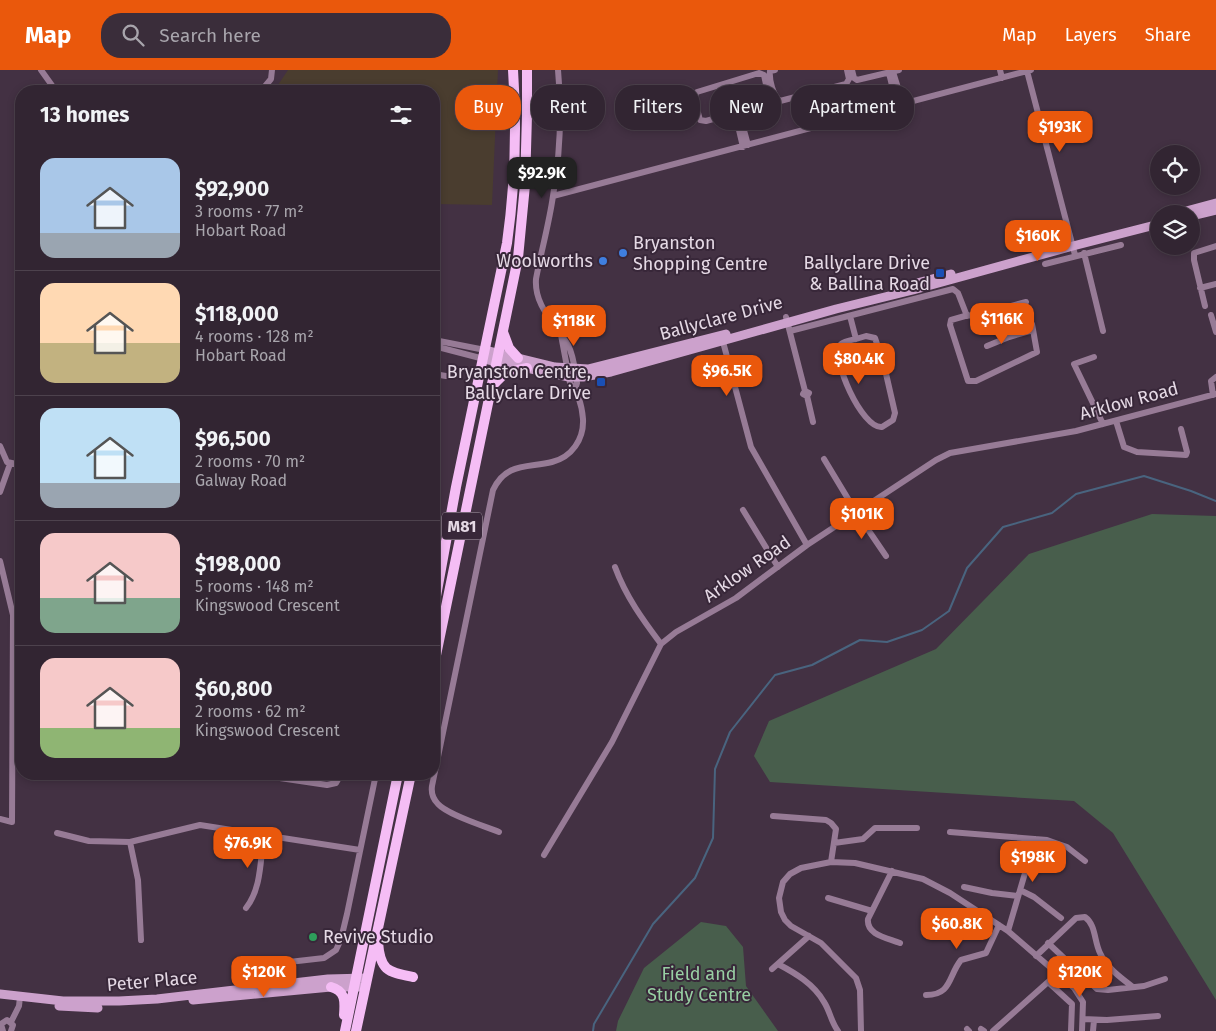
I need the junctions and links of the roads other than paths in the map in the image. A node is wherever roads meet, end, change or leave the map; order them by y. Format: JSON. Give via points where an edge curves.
{"nodes":[{"id":1,"x":41,"y":70,"type":"edge"},
{"id":2,"x":272,"y":70,"type":"edge"},
{"id":3,"x":513,"y":70,"type":"edge"},
{"id":4,"x":526,"y":70,"type":"edge"},
{"id":5,"x":558,"y":70,"type":"edge"},
{"id":6,"x":775,"y":70,"type":"edge"},
{"id":7,"x":847,"y":70,"type":"edge"},
{"id":8,"x":852,"y":70,"type":"edge"},
{"id":9,"x":1000,"y":70,"type":"edge"},
{"id":10,"x":1029,"y":70,"type":"edge"},
{"id":11,"x":894,"y":71,"type":"edge"},
{"id":12,"x":1005,"y":75,"type":"edge"},
{"id":13,"x":52,"y":85,"type":"edge"},
{"id":14,"x":266,"y":85,"type":"edge"},
{"id":15,"x":840,"y":85,"type":"edge"},
{"id":16,"x":896,"y":85,"type":"edge"},
{"id":17,"x":791,"y":98,"type":"edge"},
{"id":18,"x":914,"y":101,"type":"edge"},
{"id":19,"x":737,"y":113,"type":"joint"},
{"id":20,"x":742,"y":130,"type":"edge"},
{"id":21,"x":807,"y":130,"type":"edge"},
{"id":22,"x":746,"y":146,"type":"junction"},
{"id":23,"x":553,"y":196,"type":"junction"},
{"id":24,"x":1216,"y":203,"type":"edge"},
{"id":25,"x":1200,"y":207,"type":"edge"},
{"id":26,"x":1216,"y":210,"type":"edge"},
{"id":27,"x":1200,"y":214,"type":"edge"},
{"id":28,"x":1150,"y":221,"type":"edge"},
{"id":29,"x":1150,"y":226,"type":"edge"},
{"id":30,"x":1121,"y":245,"type":"dead end"},
{"id":31,"x":1216,"y":246,"type":"edge"},
{"id":32,"x":1073,"y":247,"type":"junction"},
{"id":33,"x":1084,"y":253,"type":"junction"},
{"id":34,"x":1045,"y":264,"type":"dead end"},
{"id":35,"x":1216,"y":284,"type":"edge"},
{"id":36,"x":1200,"y":288,"type":"junction"},
{"id":37,"x":1026,"y":302,"type":"dead end"},
{"id":38,"x":1205,"y":306,"type":"dead end"},
{"id":39,"x":1002,"y":309,"type":"junction"},
{"id":40,"x":1211,"y":315,"type":"dead end"},
{"id":41,"x":850,"y":316,"type":"junction"},
{"id":42,"x":967,"y":316,"type":"junction"},
{"id":43,"x":788,"y":323,"type":"junction"},
{"id":44,"x":1103,"y":331,"type":"dead end"},
{"id":45,"x":503,"y":332,"type":"junction"},
{"id":46,"x":1216,"y":332,"type":"edge"},
{"id":47,"x":1009,"y":337,"type":"junction"},
{"id":48,"x":722,"y":339,"type":"junction"},
{"id":49,"x":856,"y":339,"type":"junction"},
{"id":50,"x":440,"y":342,"type":"edge"},
{"id":51,"x":988,"y":346,"type":"dead end"},
{"id":52,"x":440,"y":347,"type":"edge"},
{"id":53,"x":484,"y":354,"type":"junction"},
{"id":54,"x":497,"y":357,"type":"junction"},
{"id":55,"x":1094,"y":357,"type":"dead end"},
{"id":56,"x":518,"y":358,"type":"junction"},
{"id":57,"x":527,"y":368,"type":"junction"},
{"id":58,"x":572,"y":373,"type":"junction"},
{"id":59,"x":440,"y":375,"type":"edge"},
{"id":60,"x":446,"y":376,"type":"dead end"},
{"id":61,"x":1216,"y":377,"type":"edge"},
{"id":62,"x":491,"y":387,"type":"junction"},
{"id":63,"x":1215,"y":394,"type":"edge"},
{"id":64,"x":1116,"y":421,"type":"junction"},
{"id":65,"x":813,"y":422,"type":"dead end"},
{"id":66,"x":1103,"y":424,"type":"junction"},
{"id":67,"x":1181,"y":429,"type":"dead end"},
{"id":68,"x":0,"y":446,"type":"edge"},
{"id":69,"x":824,"y":459,"type":"dead end"},
{"id":70,"x":15,"y":463,"type":"edge"},
{"id":71,"x":10,"y":464,"type":"junction"},
{"id":72,"x":0,"y":492,"type":"edge"},
{"id":73,"x":742,"y":510,"type":"dead end"},
{"id":74,"x":856,"y":512,"type":"junction"},
{"id":75,"x":807,"y":545,"type":"junction"},
{"id":76,"x":886,"y":556,"type":"dead end"},
{"id":77,"x":0,"y":561,"type":"edge"},
{"id":78,"x":615,"y":567,"type":"dead end"},
{"id":79,"x":778,"y":567,"type":"junction"},
{"id":80,"x":440,"y":574,"type":"edge"},
{"id":81,"x":440,"y":636,"type":"edge"},
{"id":82,"x":661,"y":644,"type":"junction"},
{"id":83,"x":440,"y":747,"type":"edge"},
{"id":84,"x":293,"y":780,"type":"edge"},
{"id":85,"x":338,"y":780,"type":"edge"},
{"id":86,"x":375,"y":780,"type":"edge"},
{"id":87,"x":397,"y":780,"type":"edge"},
{"id":88,"x":410,"y":780,"type":"edge"},
{"id":89,"x":433,"y":780,"type":"edge"},
{"id":90,"x":773,"y":816,"type":"dead end"},
{"id":91,"x":0,"y":819,"type":"edge"},
{"id":92,"x":917,"y":828,"type":"dead end"},
{"id":93,"x":499,"y":832,"type":"dead end"},
{"id":94,"x":950,"y":832,"type":"dead end"},
{"id":95,"x":57,"y":833,"type":"dead end"},
{"id":96,"x":264,"y":835,"type":"junction"},
{"id":97,"x":1035,"y":839,"type":"junction"},
{"id":98,"x":130,"y":842,"type":"junction"},
{"id":99,"x":834,"y":843,"type":"junction"},
{"id":100,"x":360,"y":850,"type":"junction"},
{"id":101,"x":544,"y":855,"type":"dead end"},
{"id":102,"x":1085,"y":861,"type":"dead end"},
{"id":103,"x":831,"y":862,"type":"junction"},
{"id":104,"x":892,"y":871,"type":"junction"},
{"id":105,"x":964,"y":887,"type":"dead end"},
{"id":106,"x":1019,"y":893,"type":"junction"},
{"id":107,"x":828,"y":898,"type":"dead end"},
{"id":108,"x":246,"y":908,"type":"dead end"},
{"id":109,"x":872,"y":911,"type":"junction"},
{"id":110,"x":1061,"y":918,"type":"dead end"},
{"id":111,"x":999,"y":925,"type":"junction"},
{"id":112,"x":377,"y":931,"type":"junction"},
{"id":113,"x":1008,"y":931,"type":"junction"},
{"id":114,"x":809,"y":936,"type":"junction"},
{"id":115,"x":141,"y":940,"type":"dead end"},
{"id":116,"x":900,"y":942,"type":"dead end"},
{"id":117,"x":1048,"y":943,"type":"junction"},
{"id":118,"x":1036,"y":956,"type":"junction"},
{"id":119,"x":778,"y":964,"type":"junction"},
{"id":120,"x":772,"y":969,"type":"dead end"},
{"id":121,"x":1057,"y":974,"type":"junction"},
{"id":122,"x":413,"y":977,"type":"dead end"},
{"id":123,"x":1165,"y":978,"type":"dead end"},
{"id":124,"x":360,"y":982,"type":"junction"},
{"id":125,"x":1048,"y":982,"type":"junction"},
{"id":126,"x":331,"y":987,"type":"junction"},
{"id":127,"x":1133,"y":987,"type":"junction"},
{"id":128,"x":242,"y":992,"type":"junction"},
{"id":129,"x":0,"y":994,"type":"edge"},
{"id":130,"x":926,"y":994,"type":"dead end"},
{"id":131,"x":0,"y":999,"type":"edge"},
{"id":132,"x":20,"y":999,"type":"junction"},
{"id":133,"x":1158,"y":1016,"type":"dead end"},
{"id":134,"x":1083,"y":1019,"type":"junction"},
{"id":135,"x":1094,"y":1020,"type":"junction"},
{"id":136,"x":12,"y":1022,"type":"junction"},
{"id":137,"x":1,"y":1026,"type":"edge"},
{"id":138,"x":12,"y":1031,"type":"edge"},
{"id":139,"x":344,"y":1031,"type":"edge"},
{"id":140,"x":356,"y":1031,"type":"edge"},
{"id":141,"x":838,"y":1031,"type":"edge"},
{"id":142,"x":861,"y":1031,"type":"edge"},
{"id":143,"x":993,"y":1031,"type":"edge"},
{"id":144,"x":1071,"y":1031,"type":"edge"},
{"id":145,"x":1082,"y":1031,"type":"edge"},
{"id":146,"x":1093,"y":1031,"type":"edge"}],
"edges":[{"from":1,"to":13,"type":"street"},
{"from":2,"to":14,"type":"street"},
{"from":3,"to":53,"type":"main road","number":"M81","via":[[515,140],[512,209]]},
{"from":4,"to":45,"type":"main road","number":"M81","via":[[523,219]]},
{"from":5,"to":23,"type":"street","via":[[560,119]]},
{"from":6,"to":17,"type":"street","via":[[769,75],[776,98],[780,101]]},
{"from":7,"to":15,"type":"street","via":[[848,83]]},
{"from":8,"to":11,"type":"street","via":[[857,80]]},
{"from":9,"to":12,"type":"street"},
{"from":10,"to":12,"type":"street"},
{"from":10,"to":32,"type":"street"},
{"from":11,"to":16,"type":"street"},
{"from":12,"to":18,"type":"street"},
{"from":19,"to":19,"type":"street","via":[[701,121],[694,95],[762,74],[770,103]]},
{"from":20,"to":22,"type":"street"},
{"from":21,"to":22,"type":"street"},
{"from":22,"to":23,"type":"street"},
{"from":23,"to":58,"type":"street","via":[[535,288],[542,308],[561,335]]},
{"from":24,"to":25,"type":"street"},
{"from":26,"to":27,"type":"street"},
{"from":28,"to":32,"type":"street","name":"Ballyclare Drive"},
{"from":29,"to":32,"type":"street","name":"Ballyclare Drive"},
{"from":30,"to":33,"type":"street"},
{"from":31,"to":36,"type":"street","via":[[1194,253]]},
{"from":32,"to":33,"type":"street"},
{"from":32,"to":34,"type":"street"},
{"from":32,"to":43,"type":"street","name":"Ballyclare Drive"},
{"from":33,"to":44,"type":"street"},
{"from":35,"to":36,"type":"street"},
{"from":36,"to":38,"type":"street"},
{"from":37,"to":39,"type":"street"},
{"from":39,"to":42,"type":"street"},
{"from":39,"to":47,"type":"street"},
{"from":40,"to":46,"type":"street"},
{"from":41,"to":42,"type":"street","via":[[953,289],[958,293]]},
{"from":41,"to":43,"type":"street"},
{"from":41,"to":49,"type":"street"},
{"from":42,"to":47,"type":"street","via":[[952,319],[950,323],[970,382],[1036,353],[1032,327]]},
{"from":43,"to":48,"type":"street","name":"Ballyclare Drive"},
{"from":43,"to":65,"type":"street"},
{"from":45,"to":54,"type":"main road","number":"M81"},
{"from":45,"to":56,"type":"main road","via":[[509,348]]},
{"from":47,"to":51,"type":"street"},
{"from":48,"to":58,"type":"street","name":"Ballyclare Drive","via":[[611,372]]},
{"from":48,"to":75,"type":"street","via":[[751,447]]},
{"from":49,"to":49,"type":"street","via":[[870,336],[876,340],[895,413],[893,420],[882,427],[874,426],[861,411],[843,374],[840,345]]},
{"from":50,"to":53,"type":"street","name":"Ballyclare Drive"},
{"from":52,"to":53,"type":"street","name":"Ballyclare Drive"},
{"from":53,"to":54,"type":"street","name":"Ballyclare Drive"},
{"from":53,"to":80,"type":"main road","number":"M81"},
{"from":54,"to":56,"type":"street","name":"Ballyclare Drive"},
{"from":54,"to":57,"type":"street","name":"Ballyclare Drive"},
{"from":54,"to":62,"type":"main road","number":"M81"},
{"from":55,"to":66,"type":"street","via":[[1074,364]]},
{"from":56,"to":58,"type":"street","name":"Ballyclare Drive"},
{"from":57,"to":58,"type":"street","name":"Ballyclare Drive"},
{"from":57,"to":62,"type":"main road","via":[[505,374]]},
{"from":58,"to":83,"type":"street","via":[[577,383],[575,389],[583,425],[573,451],[553,462],[510,470],[493,490]]},
{"from":59,"to":60,"type":"street"},
{"from":61,"to":63,"type":"street","via":[[1211,381]]},
{"from":62,"to":81,"type":"main road","number":"M81"},
{"from":63,"to":64,"type":"street","name":"Arklow Road"},
{"from":64,"to":66,"type":"street","name":"Arklow Road"},
{"from":64,"to":67,"type":"street","via":[[1124,447],[1137,452],[1186,455]]},
{"from":66,"to":74,"type":"street","name":"Arklow Road","via":[[950,453]]},
{"from":68,"to":71,"type":"street"},
{"from":69,"to":74,"type":"street"},
{"from":70,"to":71,"type":"street"},
{"from":71,"to":72,"type":"street"},
{"from":73,"to":79,"type":"street"},
{"from":74,"to":75,"type":"street","name":"Arklow Road"},
{"from":74,"to":76,"type":"street"},
{"from":75,"to":79,"type":"street","name":"Arklow Road"},
{"from":77,"to":91,"type":"street","via":[[12,615],[12,822]]},
{"from":78,"to":82,"type":"street","via":[[639,616]]},
{"from":79,"to":82,"type":"street","name":"Arklow Road","via":[[736,598]]},
{"from":82,"to":101,"type":"street","name":"Arklow Road","via":[[612,742]]},
{"from":84,"to":85,"type":"street","via":[[327,785]]},
{"from":86,"to":100,"type":"street"},
{"from":87,"to":124,"type":"main road"},
{"from":88,"to":112,"type":"main road"},
{"from":89,"to":93,"type":"street","via":[[434,800],[439,806]]},
{"from":90,"to":99,"type":"street","via":[[826,820],[836,829]]},
{"from":92,"to":99,"type":"street","via":[[874,828],[863,839]]},
{"from":94,"to":97,"type":"street"},
{"from":95,"to":98,"type":"street","via":[[89,841]]},
{"from":96,"to":98,"type":"street","via":[[200,825]]},
{"from":96,"to":100,"type":"street"},
{"from":96,"to":108,"type":"street","via":[[256,890]]},
{"from":97,"to":102,"type":"street","via":[[1060,844]]},
{"from":97,"to":106,"type":"street"},
{"from":98,"to":115,"type":"street","via":[[138,880]]},
{"from":99,"to":103,"type":"street"},
{"from":100,"to":128,"type":"street","via":[[336,950],[324,958],[254,966],[247,972]]},
{"from":103,"to":104,"type":"street","via":[[855,863]]},
{"from":103,"to":114,"type":"street","via":[[795,871],[783,882],[780,892],[779,904],[785,920]]},
{"from":104,"to":109,"type":"street"},
{"from":104,"to":111,"type":"street","via":[[934,884]]},
{"from":105,"to":106,"type":"street","via":[[992,893]]},
{"from":106,"to":110,"type":"street","via":[[1034,897]]},
{"from":106,"to":113,"type":"street"},
{"from":107,"to":109,"type":"street"},
{"from":109,"to":116,"type":"street","via":[[868,919],[869,929]]},
{"from":111,"to":113,"type":"street"},
{"from":111,"to":130,"type":"street","via":[[986,952],[961,960],[942,992]]},
{"from":112,"to":122,"type":"main road","via":[[381,963],[393,973]]},
{"from":112,"to":124,"type":"main road"},
{"from":113,"to":118,"type":"street"},
{"from":114,"to":119,"type":"street"},
{"from":114,"to":142,"type":"street","via":[[826,946],[856,978],[860,990]]},
{"from":117,"to":118,"type":"street"},
{"from":117,"to":127,"type":"street","via":[[1097,989]]},
{"from":117,"to":127,"type":"street","via":[[1076,918],[1085,917],[1108,966]]},
{"from":118,"to":121,"type":"street"},
{"from":119,"to":120,"type":"street"},
{"from":119,"to":141,"type":"street","via":[[816,991]]},
{"from":121,"to":125,"type":"street"},
{"from":121,"to":134,"type":"street","via":[[1079,995],[1083,1002]]},
{"from":123,"to":127,"type":"street"},
{"from":124,"to":126,"type":"street","name":"Peter Place"},
{"from":124,"to":128,"type":"street","name":"Peter Place"},
{"from":124,"to":139,"type":"main road"},
{"from":124,"to":140,"type":"main road"},
{"from":125,"to":143,"type":"street"},
{"from":125,"to":144,"type":"street","via":[[1072,1004]]},
{"from":126,"to":128,"type":"street","name":"Peter Place"},
{"from":126,"to":139,"type":"main road","via":[[338,989],[344,998]]},
{"from":128,"to":132,"type":"street","name":"Peter Place","via":[[117,1007],[74,1008]]},
{"from":129,"to":132,"type":"street","name":"Peter Place"},
{"from":131,"to":132,"type":"street","name":"Peter Place"},
{"from":132,"to":136,"type":"street"},
{"from":133,"to":135,"type":"street"},
{"from":134,"to":135,"type":"street"},
{"from":134,"to":145,"type":"street"},
{"from":135,"to":146,"type":"street"},
{"from":136,"to":137,"type":"street","via":[[6,1021]]},
{"from":136,"to":138,"type":"street"}]}
